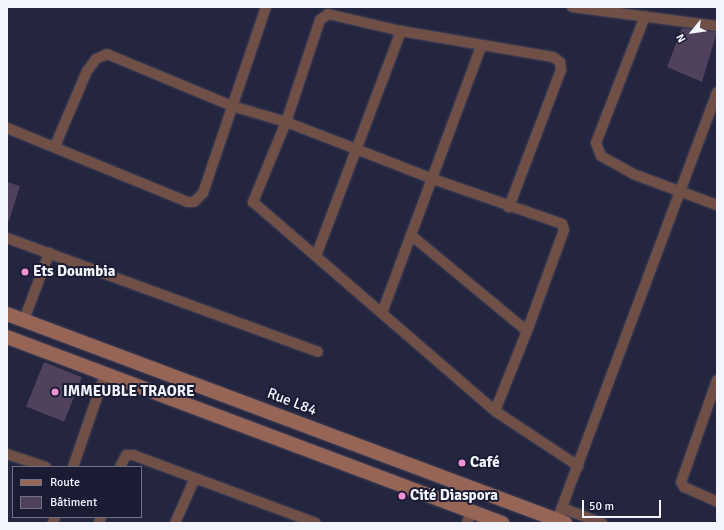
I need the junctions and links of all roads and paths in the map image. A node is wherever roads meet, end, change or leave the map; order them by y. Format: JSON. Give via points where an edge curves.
{"nodes":[{"id":1,"x":266,"y":7,"type":"edge"},
{"id":2,"x":572,"y":7,"type":"edge"},
{"id":3,"x":631,"y":10,"type":"edge"},
{"id":4,"x":645,"y":16,"type":"junction"},
{"id":5,"x":717,"y":26,"type":"edge"},
{"id":6,"x":400,"y":31,"type":"junction"},
{"id":7,"x":481,"y":47,"type":"junction"},
{"id":8,"x":717,"y":92,"type":"edge"},
{"id":9,"x":232,"y":106,"type":"junction"},
{"id":10,"x":286,"y":122,"type":"junction"},
{"id":11,"x":7,"y":128,"type":"edge"},
{"id":12,"x":55,"y":146,"type":"junction"},
{"id":13,"x":358,"y":150,"type":"junction"},
{"id":14,"x":433,"y":179,"type":"junction"},
{"id":15,"x":681,"y":194,"type":"junction"},
{"id":16,"x":717,"y":205,"type":"edge"},
{"id":17,"x":509,"y":207,"type":"junction"},
{"id":18,"x":412,"y":236,"type":"junction"},
{"id":19,"x":7,"y":238,"type":"edge"},
{"id":20,"x":49,"y":253,"type":"junction"},
{"id":21,"x":316,"y":256,"type":"junction"},
{"id":22,"x":382,"y":313,"type":"junction"},
{"id":23,"x":7,"y":314,"type":"edge"},
{"id":24,"x":24,"y":320,"type":"junction"},
{"id":25,"x":527,"y":331,"type":"junction"},
{"id":26,"x":7,"y":337,"type":"edge"},
{"id":27,"x":318,"y":352,"type":"dead end"},
{"id":28,"x":144,"y":365,"type":"junction"},
{"id":29,"x":105,"y":374,"type":"junction"},
{"id":30,"x":717,"y":380,"type":"edge"},
{"id":31,"x":136,"y":386,"type":"junction"},
{"id":32,"x":494,"y":411,"type":"junction"},
{"id":33,"x":7,"y":454,"type":"edge"},
{"id":34,"x":43,"y":466,"type":"edge"},
{"id":35,"x":73,"y":466,"type":"edge"},
{"id":36,"x":120,"y":466,"type":"edge"},
{"id":37,"x":578,"y":466,"type":"junction"},
{"id":38,"x":195,"y":478,"type":"junction"},
{"id":39,"x":717,"y":502,"type":"edge"},
{"id":40,"x":469,"y":517,"type":"edge"},
{"id":41,"x":560,"y":518,"type":"edge"},
{"id":42,"x":175,"y":523,"type":"edge"},
{"id":43,"x":316,"y":523,"type":"edge"},
{"id":44,"x":502,"y":523,"type":"edge"},
{"id":45,"x":602,"y":523,"type":"edge"}],
"edges":[{"from":1,"to":9,"type":"street"},
{"from":2,"to":3,"type":"street"},
{"from":3,"to":4,"type":"street"},
{"from":4,"to":5,"type":"street"},
{"from":4,"to":15,"type":"street","via":[[596,143],[601,156]]},
{"from":6,"to":7,"type":"street"},
{"from":6,"to":10,"type":"street","via":[[328,14],[323,16]]},
{"from":6,"to":13,"type":"street"},
{"from":7,"to":14,"type":"street"},
{"from":7,"to":17,"type":"street","via":[[553,57],[560,62],[561,70]]},
{"from":8,"to":15,"type":"street"},
{"from":9,"to":10,"type":"street"},
{"from":9,"to":12,"type":"street","via":[[107,54],[96,59],[87,71]]},
{"from":9,"to":12,"type":"street","via":[[203,193],[194,202],[187,202]]},
{"from":10,"to":13,"type":"street"},
{"from":10,"to":21,"type":"street","via":[[253,202]]},
{"from":11,"to":12,"type":"street"},
{"from":13,"to":14,"type":"street"},
{"from":13,"to":21,"type":"street"},
{"from":14,"to":17,"type":"street"},
{"from":14,"to":18,"type":"street"},
{"from":15,"to":16,"type":"street"},
{"from":15,"to":37,"type":"street"},
{"from":17,"to":25,"type":"street","via":[[562,224],[564,230]]},
{"from":18,"to":22,"type":"street"},
{"from":18,"to":25,"type":"street"},
{"from":19,"to":20,"type":"street"},
{"from":20,"to":24,"type":"street"},
{"from":20,"to":27,"type":"street"},
{"from":21,"to":22,"type":"street"},
{"from":22,"to":32,"type":"street"},
{"from":23,"to":24,"type":"main road","name":"Rue L84"},
{"from":24,"to":28,"type":"main road","name":"Rue L84"},
{"from":25,"to":32,"type":"street"},
{"from":26,"to":29,"type":"main road"},
{"from":28,"to":31,"type":"main road"},
{"from":28,"to":41,"type":"main road","name":"Rue L84"},
{"from":29,"to":31,"type":"main road"},
{"from":29,"to":35,"type":"street"},
{"from":30,"to":39,"type":"street","via":[[681,482],[684,487]]},
{"from":31,"to":40,"type":"main road"},
{"from":32,"to":37,"type":"street"},
{"from":33,"to":34,"type":"street"},
{"from":36,"to":38,"type":"street","via":[[126,455],[133,455]]},
{"from":37,"to":41,"type":"street"},
{"from":38,"to":42,"type":"street"},
{"from":38,"to":43,"type":"street"},
{"from":40,"to":44,"type":"main road"},
{"from":41,"to":45,"type":"street"}]}
